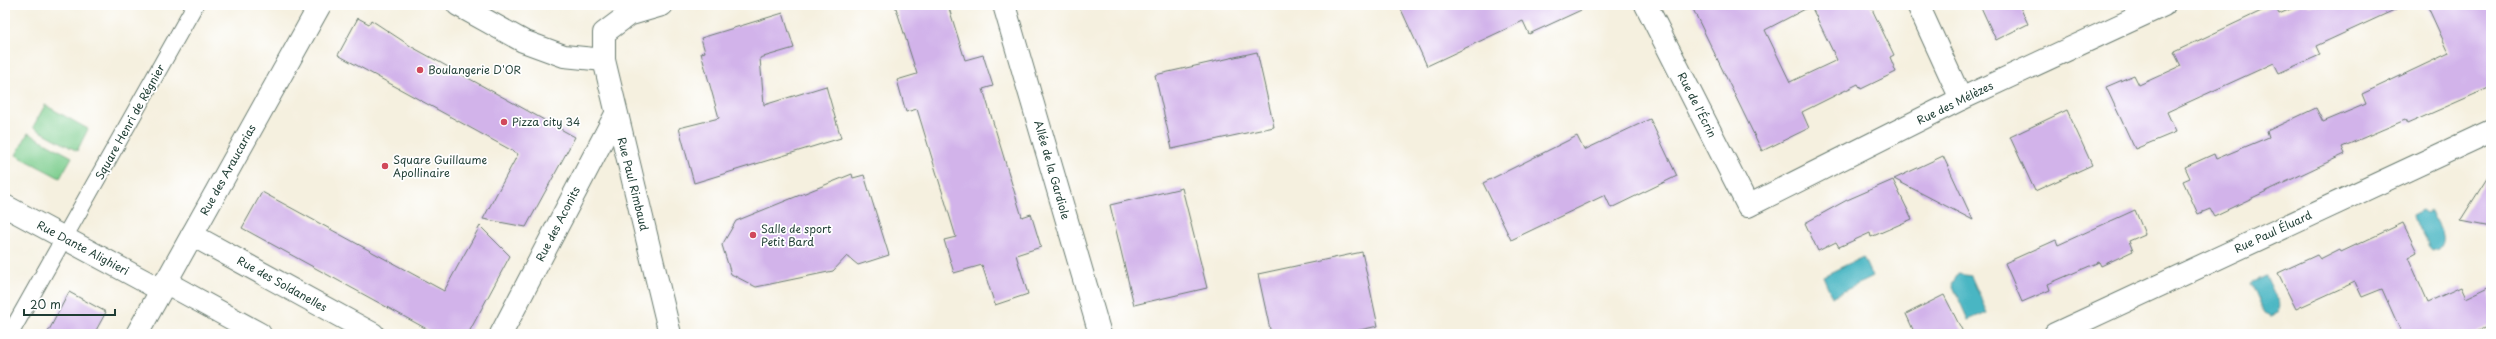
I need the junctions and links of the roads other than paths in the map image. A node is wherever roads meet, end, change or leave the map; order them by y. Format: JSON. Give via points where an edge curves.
{"nodes":[{"id":1,"x":195,"y":5,"type":"edge"},
{"id":2,"x":320,"y":5,"type":"edge"},
{"id":3,"x":458,"y":5,"type":"edge"},
{"id":4,"x":662,"y":5,"type":"edge"},
{"id":5,"x":1004,"y":5,"type":"edge"},
{"id":6,"x":1646,"y":5,"type":"edge"},
{"id":7,"x":1918,"y":5,"type":"edge"},
{"id":8,"x":2164,"y":5,"type":"edge"},
{"id":9,"x":604,"y":60,"type":"junction"},
{"id":10,"x":1961,"y":99,"type":"junction"},
{"id":11,"x":616,"y":114,"type":"junction"},
{"id":12,"x":2491,"y":131,"type":"edge"},
{"id":13,"x":5,"y":206,"type":"edge"},
{"id":14,"x":1748,"y":206,"type":"joint"},
{"id":15,"x":192,"y":235,"type":"junction"},
{"id":16,"x":64,"y":238,"type":"junction"},
{"id":17,"x":163,"y":286,"type":"junction"},
{"id":18,"x":10,"y":334,"type":"edge"},
{"id":19,"x":137,"y":334,"type":"edge"},
{"id":20,"x":260,"y":334,"type":"edge"},
{"id":21,"x":373,"y":334,"type":"edge"},
{"id":22,"x":501,"y":334,"type":"edge"},
{"id":23,"x":670,"y":334,"type":"edge"},
{"id":24,"x":1100,"y":334,"type":"edge"},
{"id":25,"x":2055,"y":334,"type":"edge"}],
"edges":[{"from":1,"to":16,"type":"lane","name":"Square Henri de Régnier"},
{"from":2,"to":15,"type":"street","name":"Rue des Araucarias"},
{"from":3,"to":9,"type":"street","via":[[523,41],[564,56]]},
{"from":4,"to":9,"type":"street","name":"Rue Paul Rimbaud","via":[[628,15],[604,33]]},
{"from":5,"to":24,"type":"street","name":"Allée de la Gardiole"},
{"from":6,"to":14,"type":"street","name":"Rue de l'Écrin"},
{"from":7,"to":10,"type":"street"},
{"from":8,"to":10,"type":"street","name":"Rue des Mélèzes"},
{"from":9,"to":11,"type":"street","name":"Rue Paul Rimbaud"},
{"from":10,"to":14,"type":"street","name":"Rue des Mélèzes"},
{"from":11,"to":22,"type":"street","name":"Rue des Aconits"},
{"from":11,"to":23,"type":"street","name":"Rue Paul Rimbaud"},
{"from":12,"to":25,"type":"street","name":"Rue Paul Éluard"},
{"from":13,"to":16,"type":"street","name":"Rue Dante Alighieri"},
{"from":15,"to":17,"type":"street","name":"Rue des Araucarias"},
{"from":15,"to":21,"type":"street","name":"Rue des Soldanelles"},
{"from":16,"to":17,"type":"street","name":"Rue Dante Alighieri"},
{"from":16,"to":18,"type":"lane","name":"Square Henri de Régnier"},
{"from":17,"to":19,"type":"street","name":"Rue des Araucarias"},
{"from":17,"to":20,"type":"street","name":"Rue Dante Alighieri"}]}
